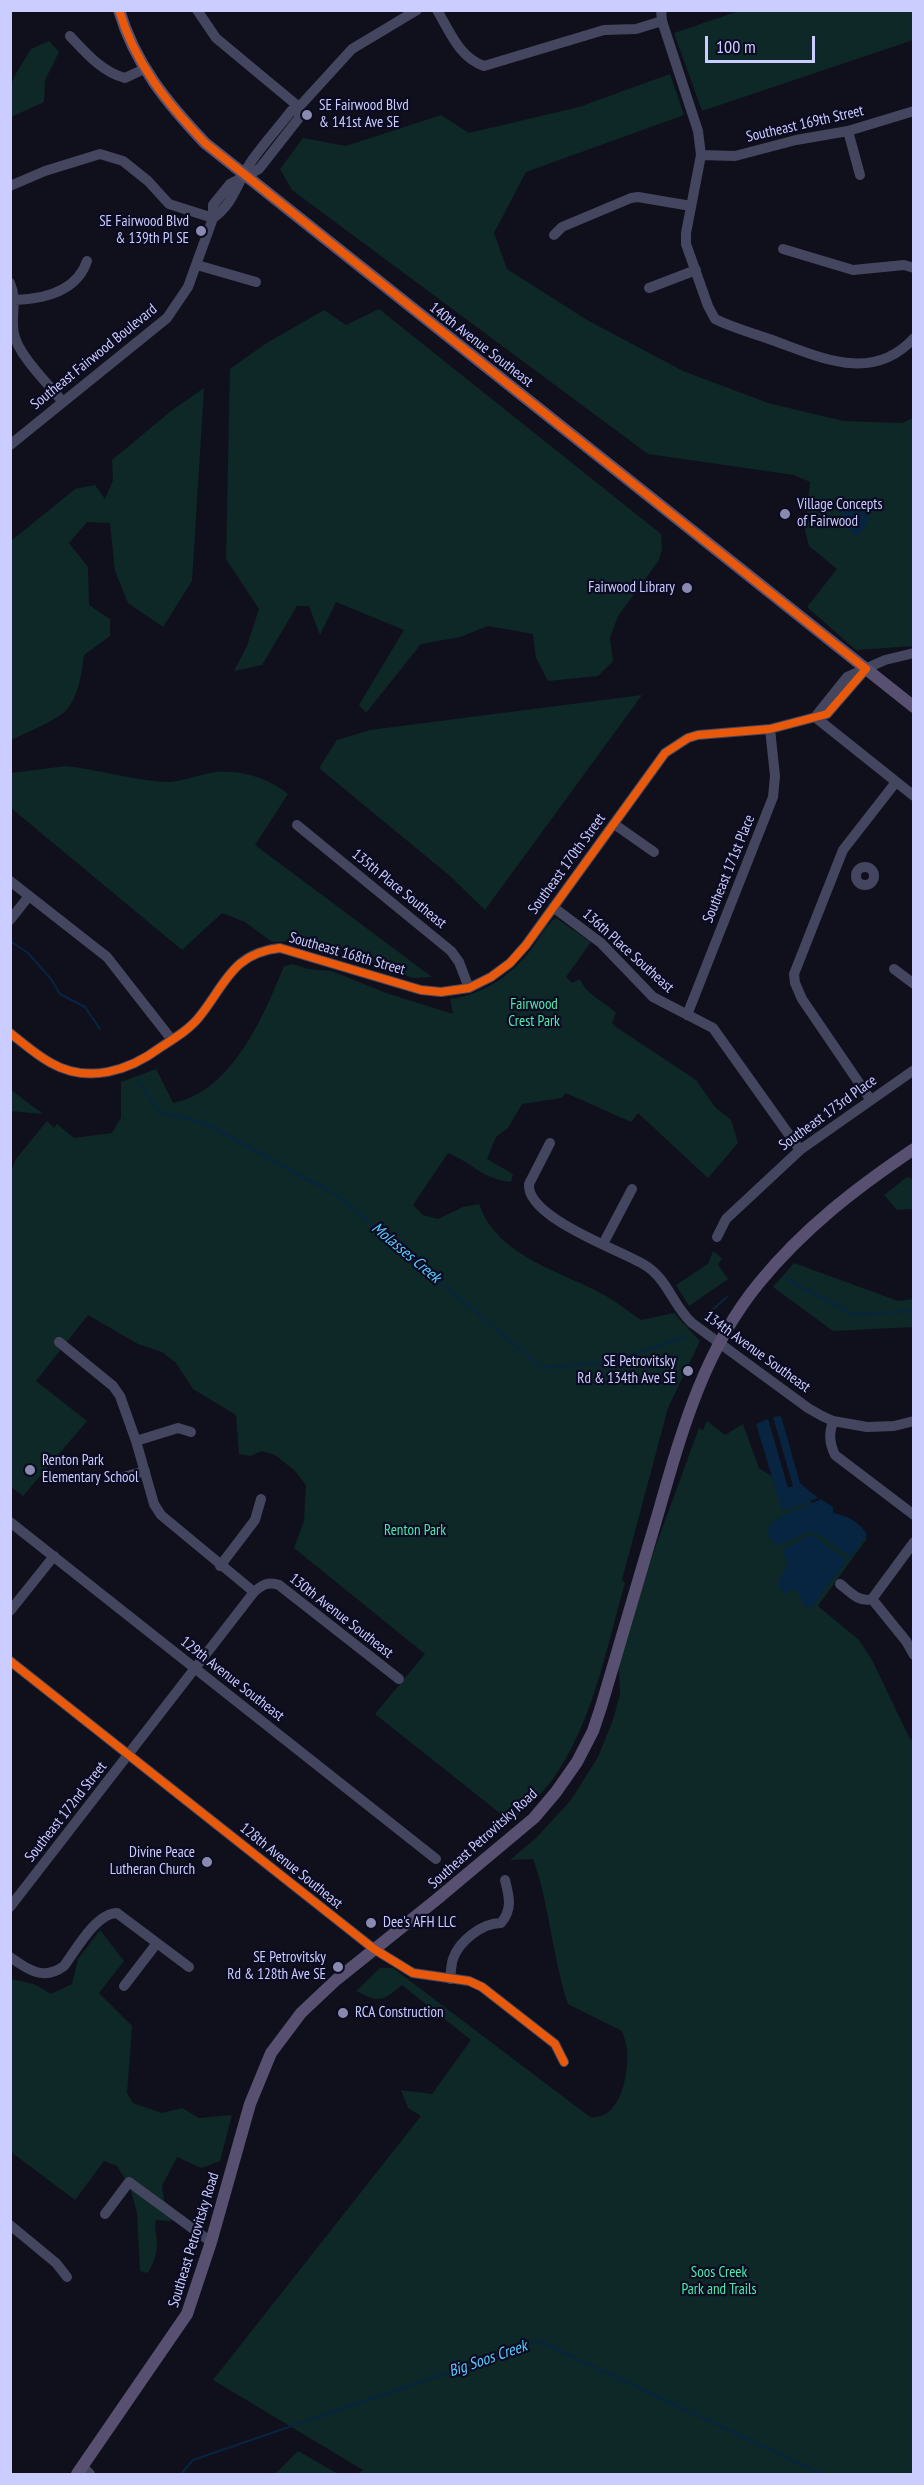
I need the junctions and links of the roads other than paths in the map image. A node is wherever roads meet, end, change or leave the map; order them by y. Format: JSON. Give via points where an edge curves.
{"nodes":[{"id":1,"x":119,"y":10,"type":"edge"},
{"id":2,"x":197,"y":10,"type":"edge"},
{"id":3,"x":417,"y":10,"type":"edge"},
{"id":4,"x":437,"y":10,"type":"edge"},
{"id":5,"x":661,"y":16,"type":"edge"},
{"id":6,"x":70,"y":36,"type":"dead end"},
{"id":7,"x":144,"y":69,"type":"junction"},
{"id":8,"x":299,"y":107,"type":"junction"},
{"id":9,"x":914,"y":111,"type":"edge"},
{"id":10,"x":848,"y":131,"type":"junction"},
{"id":11,"x":701,"y":155,"type":"junction"},
{"id":12,"x":244,"y":176,"type":"junction"},
{"id":13,"x":860,"y":176,"type":"dead end"},
{"id":14,"x":10,"y":186,"type":"edge"},
{"id":15,"x":692,"y":206,"type":"junction"},
{"id":16,"x":213,"y":218,"type":"junction"},
{"id":17,"x":554,"y":235,"type":"dead end"},
{"id":18,"x":783,"y":249,"type":"dead end"},
{"id":19,"x":87,"y":261,"type":"dead end"},
{"id":20,"x":196,"y":265,"type":"junction"},
{"id":21,"x":914,"y":268,"type":"edge"},
{"id":22,"x":696,"y":270,"type":"junction"},
{"id":23,"x":256,"y":282,"type":"dead end"},
{"id":24,"x":10,"y":283,"type":"edge"},
{"id":25,"x":649,"y":288,"type":"dead end"},
{"id":26,"x":15,"y":300,"type":"junction"},
{"id":27,"x":914,"y":338,"type":"edge"},
{"id":28,"x":14,"y":344,"type":"edge"},
{"id":29,"x":63,"y":402,"type":"junction"},
{"id":30,"x":10,"y":445,"type":"edge"},
{"id":31,"x":914,"y":653,"type":"edge"},
{"id":32,"x":866,"y":669,"type":"junction"},
{"id":33,"x":914,"y":707,"type":"edge"},
{"id":34,"x":814,"y":717,"type":"junction"},
{"id":35,"x":770,"y":729,"type":"junction"},
{"id":36,"x":896,"y":782,"type":"junction"},
{"id":37,"x":914,"y":796,"type":"edge"},
{"id":38,"x":614,"y":824,"type":"junction"},
{"id":39,"x":297,"y":825,"type":"dead end"},
{"id":40,"x":654,"y":852,"type":"dead end"},
{"id":41,"x":837,"y":863,"type":"junction"},
{"id":42,"x":857,"y":872,"type":"dead end"},
{"id":43,"x":10,"y":881,"type":"edge"},
{"id":44,"x":30,"y":896,"type":"junction"},
{"id":45,"x":553,"y":907,"type":"junction"},
{"id":46,"x":10,"y":920,"type":"edge"},
{"id":47,"x":894,"y":969,"type":"dead end"},
{"id":48,"x":914,"y":984,"type":"edge"},
{"id":49,"x":468,"y":988,"type":"junction"},
{"id":50,"x":687,"y":1015,"type":"junction"},
{"id":51,"x":10,"y":1032,"type":"edge"},
{"id":52,"x":172,"y":1040,"type":"junction"},
{"id":53,"x":914,"y":1071,"type":"edge"},
{"id":54,"x":870,"y":1099,"type":"junction"},
{"id":55,"x":550,"y":1143,"type":"dead end"},
{"id":56,"x":800,"y":1149,"type":"junction"},
{"id":57,"x":914,"y":1149,"type":"edge"},
{"id":58,"x":632,"y":1190,"type":"dead end"},
{"id":59,"x":717,"y":1237,"type":"dead end"},
{"id":60,"x":603,"y":1244,"type":"junction"},
{"id":61,"x":59,"y":1342,"type":"dead end"},
{"id":62,"x":720,"y":1343,"type":"junction"},
{"id":63,"x":833,"y":1421,"type":"junction"},
{"id":64,"x":913,"y":1422,"type":"edge"},
{"id":65,"x":191,"y":1432,"type":"dead end"},
{"id":66,"x":136,"y":1441,"type":"junction"},
{"id":67,"x":145,"y":1471,"type":"junction"},
{"id":68,"x":116,"y":1479,"type":"dead end"},
{"id":69,"x":261,"y":1499,"type":"dead end"},
{"id":70,"x":914,"y":1515,"type":"edge"},
{"id":71,"x":10,"y":1522,"type":"edge"},
{"id":72,"x":914,"y":1542,"type":"edge"},
{"id":73,"x":54,"y":1557,"type":"junction"},
{"id":74,"x":220,"y":1566,"type":"junction"},
{"id":75,"x":840,"y":1584,"type":"dead end"},
{"id":76,"x":254,"y":1592,"type":"junction"},
{"id":77,"x":872,"y":1599,"type":"junction"},
{"id":78,"x":10,"y":1611,"type":"edge"},
{"id":79,"x":913,"y":1654,"type":"edge"},
{"id":80,"x":10,"y":1661,"type":"edge"},
{"id":81,"x":195,"y":1670,"type":"junction"},
{"id":82,"x":399,"y":1679,"type":"dead end"},
{"id":83,"x":130,"y":1755,"type":"junction"},
{"id":84,"x":436,"y":1859,"type":"dead end"},
{"id":85,"x":505,"y":1880,"type":"dead end"},
{"id":86,"x":10,"y":1907,"type":"edge"},
{"id":87,"x":158,"y":1942,"type":"junction"},
{"id":88,"x":374,"y":1949,"type":"junction"},
{"id":89,"x":10,"y":1957,"type":"edge"},
{"id":90,"x":189,"y":1967,"type":"dead end"},
{"id":91,"x":450,"y":1979,"type":"junction"},
{"id":92,"x":124,"y":1986,"type":"dead end"},
{"id":93,"x":564,"y":2062,"type":"dead end"},
{"id":94,"x":105,"y":2214,"type":"dead end"},
{"id":95,"x":10,"y":2225,"type":"edge"},
{"id":96,"x":211,"y":2242,"type":"junction"},
{"id":97,"x":67,"y":2277,"type":"dead end"},
{"id":98,"x":83,"y":2472,"type":"edge"}],
"edges":[{"from":1,"to":7,"type":"main road","name":"140th Avenue Southeast"},
{"from":2,"to":8,"type":"street","via":[[216,38]]},
{"from":3,"to":8,"type":"street","name":"Southeast Fairwood Boulevard","via":[[347,53]]},
{"from":4,"to":5,"type":"street","via":[[464,54],[484,66],[604,30],[636,29]]},
{"from":5,"to":11,"type":"street","via":[[698,131]]},
{"from":6,"to":7,"type":"street","via":[[115,76],[124,78]]},
{"from":7,"to":12,"type":"main road","name":"140th Avenue Southeast","via":[[184,121]]},
{"from":8,"to":12,"type":"street","name":"Southeast Fairwood Boulevard","via":[[299,118],[259,169]]},
{"from":9,"to":10,"type":"street","name":"Southeast 169th Street"},
{"from":10,"to":11,"type":"street","name":"Southeast 169th Street","via":[[735,156]]},
{"from":10,"to":13,"type":"street"},
{"from":11,"to":15,"type":"street"},
{"from":12,"to":16,"type":"street","name":"Southeast Fairwood Boulevard","via":[[230,184],[213,205]]},
{"from":12,"to":32,"type":"main road","name":"140th Avenue Southeast"},
{"from":14,"to":16,"type":"street","via":[[100,154],[123,161],[169,204]]},
{"from":15,"to":17,"type":"street","via":[[631,198],[562,227]]},
{"from":15,"to":22,"type":"street","via":[[686,244]]},
{"from":16,"to":20,"type":"street","name":"Southeast Fairwood Boulevard"},
{"from":18,"to":21,"type":"street","via":[[853,270]]},
{"from":19,"to":26,"type":"street","via":[[84,272],[58,292]]},
{"from":20,"to":23,"type":"street"},
{"from":20,"to":29,"type":"street","name":"Southeast Fairwood Boulevard","via":[[182,298],[167,318]]},
{"from":22,"to":25,"type":"street"},
{"from":22,"to":27,"type":"street","via":[[711,314],[720,321],[828,360],[849,365],[870,363],[893,354]]},
{"from":24,"to":26,"type":"street"},
{"from":26,"to":28,"type":"street"},
{"from":28,"to":29,"type":"street"},
{"from":29,"to":30,"type":"street","name":"Southeast Fairwood Boulevard"},
{"from":31,"to":32,"type":"street"},
{"from":32,"to":33,"type":"main road","name":"140th Avenue Southeast"},
{"from":32,"to":34,"type":"street","via":[[847,677]]},
{"from":34,"to":35,"type":"street"},
{"from":34,"to":36,"type":"street"},
{"from":35,"to":38,"type":"street","name":"Southeast 170th Street","via":[[698,735],[677,744],[665,753]]},
{"from":35,"to":50,"type":"street","name":"Southeast 171st Place","via":[[773,797]]},
{"from":36,"to":37,"type":"street"},
{"from":36,"to":41,"type":"street","via":[[854,834]]},
{"from":38,"to":40,"type":"street"},
{"from":38,"to":45,"type":"street","name":"Southeast 170th Street"},
{"from":39,"to":49,"type":"street","name":"135th Place Southeast","via":[[451,951]]},
{"from":41,"to":42,"type":"street"},
{"from":41,"to":54,"type":"street","via":[[796,967],[795,983]]},
{"from":43,"to":44,"type":"street"},
{"from":44,"to":46,"type":"street"},
{"from":44,"to":52,"type":"street","via":[[107,957]]},
{"from":45,"to":49,"type":"street","name":"Southeast 170th Street","via":[[510,963]]},
{"from":45,"to":50,"type":"street","name":"136th Place Southeast","via":[[601,943],[653,997]]},
{"from":47,"to":48,"type":"street"},
{"from":49,"to":52,"type":"street","name":"Southeast 168th Street","via":[[421,990],[297,951],[266,950],[249,956],[236,967],[198,1020]]},
{"from":50,"to":56,"type":"street","name":"136th Place Southeast","via":[[708,1024],[717,1033]]},
{"from":51,"to":52,"type":"street","name":"Southeast 168th Street","via":[[48,1062],[86,1073],[106,1073],[142,1062]]},
{"from":53,"to":54,"type":"street","name":"Southeast 173rd Place"},
{"from":54,"to":56,"type":"street","name":"Southeast 173rd Place"},
{"from":55,"to":60,"type":"street","name":"134th Avenue Southeast","via":[[529,1191],[536,1203],[566,1226]]},
{"from":56,"to":59,"type":"street","name":"Southeast 173rd Place","via":[[726,1219]]},
{"from":57,"to":62,"type":"main road","name":"Southeast Petrovitsky Road","via":[[859,1186],[812,1226],[760,1282]]},
{"from":58,"to":60,"type":"street"},
{"from":60,"to":62,"type":"street","name":"134th Avenue Southeast","via":[[657,1273],[683,1315]]},
{"from":61,"to":66,"type":"street","via":[[113,1386]]},
{"from":62,"to":63,"type":"street","name":"134th Avenue Southeast","via":[[808,1408]]},
{"from":62,"to":88,"type":"main road","name":"Southeast Petrovitsky Road","via":[[680,1432],[601,1707],[577,1762],[534,1818]]},
{"from":63,"to":64,"type":"street","name":"134th Avenue Southeast","via":[[867,1427]]},
{"from":63,"to":70,"type":"street","via":[[829,1434],[835,1455]]},
{"from":65,"to":66,"type":"street","via":[[178,1428]]},
{"from":66,"to":67,"type":"street"},
{"from":67,"to":68,"type":"street"},
{"from":67,"to":74,"type":"street","via":[[161,1515]]},
{"from":69,"to":74,"type":"street","via":[[255,1520]]},
{"from":71,"to":73,"type":"street","name":"129th Avenue Southeast"},
{"from":72,"to":77,"type":"street"},
{"from":73,"to":78,"type":"street"},
{"from":73,"to":81,"type":"street","name":"129th Avenue Southeast"},
{"from":74,"to":76,"type":"street"},
{"from":75,"to":77,"type":"street","via":[[859,1598]]},
{"from":76,"to":81,"type":"street","name":"Southeast 172nd Street"},
{"from":76,"to":82,"type":"street","name":"130th Avenue Southeast","via":[[262,1585],[279,1585]]},
{"from":77,"to":79,"type":"street"},
{"from":80,"to":83,"type":"street","name":"128th Avenue Southeast"},
{"from":81,"to":83,"type":"street","name":"Southeast 172nd Street"},
{"from":81,"to":84,"type":"street","name":"129th Avenue Southeast"},
{"from":83,"to":86,"type":"street","name":"Southeast 172nd Street"},
{"from":83,"to":88,"type":"street","name":"128th Avenue Southeast"},
{"from":85,"to":91,"type":"street","via":[[510,1898],[505,1918],[482,1928],[463,1943],[453,1960]]},
{"from":87,"to":89,"type":"street","via":[[123,1916],[111,1913],[99,1920],[57,1971],[36,1974]]},
{"from":87,"to":90,"type":"street"},
{"from":87,"to":92,"type":"street"},
{"from":88,"to":91,"type":"street","name":"128th Avenue Southeast","via":[[413,1972]]},
{"from":88,"to":96,"type":"main road","name":"Southeast Petrovitsky Road","via":[[301,2013],[272,2053],[250,2104]]},
{"from":91,"to":93,"type":"street","name":"128th Avenue Southeast","via":[[482,1987],[555,2044]]},
{"from":94,"to":96,"type":"street","via":[[129,2182]]},
{"from":95,"to":97,"type":"street"},
{"from":96,"to":98,"type":"main road","name":"Southeast Petrovitsky Road","via":[[184,2319]]}]}
